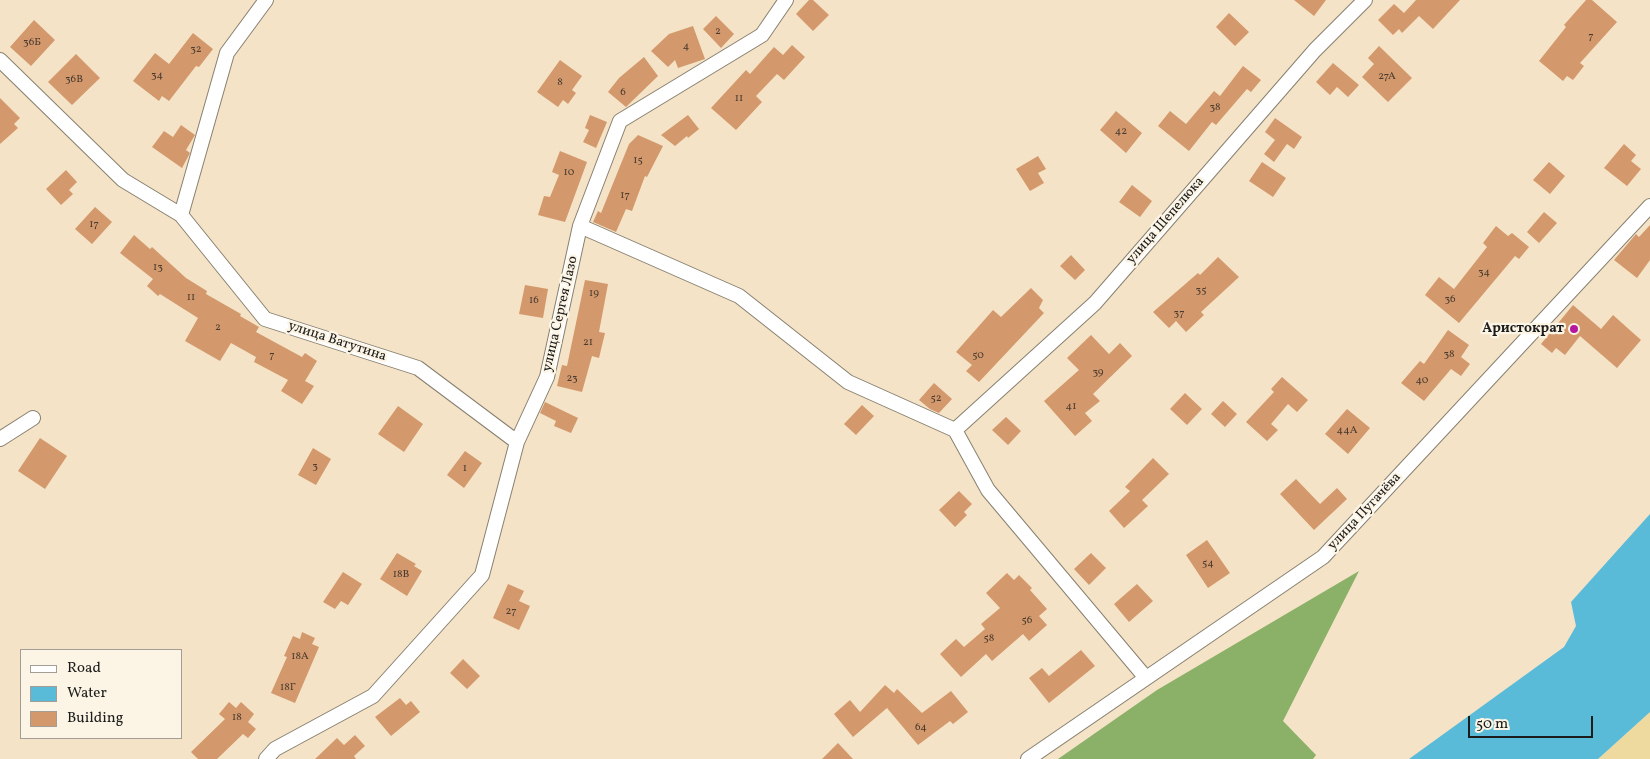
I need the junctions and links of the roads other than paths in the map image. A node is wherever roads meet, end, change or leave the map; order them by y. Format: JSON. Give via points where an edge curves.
{"nodes":[{"id":1,"x":266,"y":0,"type":"edge"},
{"id":2,"x":786,"y":0,"type":"edge"},
{"id":3,"x":1365,"y":0,"type":"edge"},
{"id":4,"x":0,"y":60,"type":"edge"},
{"id":5,"x":1650,"y":206,"type":"edge"},
{"id":6,"x":181,"y":215,"type":"junction"},
{"id":7,"x":580,"y":226,"type":"junction"},
{"id":8,"x":33,"y":418,"type":"dead end"},
{"id":9,"x":955,"y":430,"type":"junction"},
{"id":10,"x":0,"y":439,"type":"edge"},
{"id":11,"x":517,"y":442,"type":"junction"},
{"id":12,"x":1146,"y":678,"type":"junction"},
{"id":13,"x":266,"y":759,"type":"edge"},
{"id":14,"x":1028,"y":759,"type":"edge"}],
"edges":[{"from":1,"to":6,"type":"street","via":[[227,53]]},
{"from":2,"to":7,"type":"street","name":"улица Сергея Лазо","via":[[762,35],[620,121]]},
{"from":3,"to":9,"type":"street","name":"улица Шепелюка","via":[[1315,50],[1095,303]]},
{"from":4,"to":6,"type":"street","name":"улица Ватутина","via":[[123,180]]},
{"from":5,"to":12,"type":"street","name":"улица Пугачёва","via":[[1323,557]]},
{"from":6,"to":11,"type":"street","name":"улица Ватутина","via":[[265,319],[418,368]]},
{"from":7,"to":9,"type":"street","via":[[739,296],[848,382]]},
{"from":7,"to":11,"type":"street","name":"улица Сергея Лазо","via":[[547,377]]},
{"from":8,"to":10,"type":"street"},
{"from":9,"to":12,"type":"street","via":[[988,490]]},
{"from":11,"to":13,"type":"street","name":"улица Сергея Лазо","via":[[482,575],[373,696],[275,749]]},
{"from":12,"to":14,"type":"street","name":"улица Пугачёва"}]}
